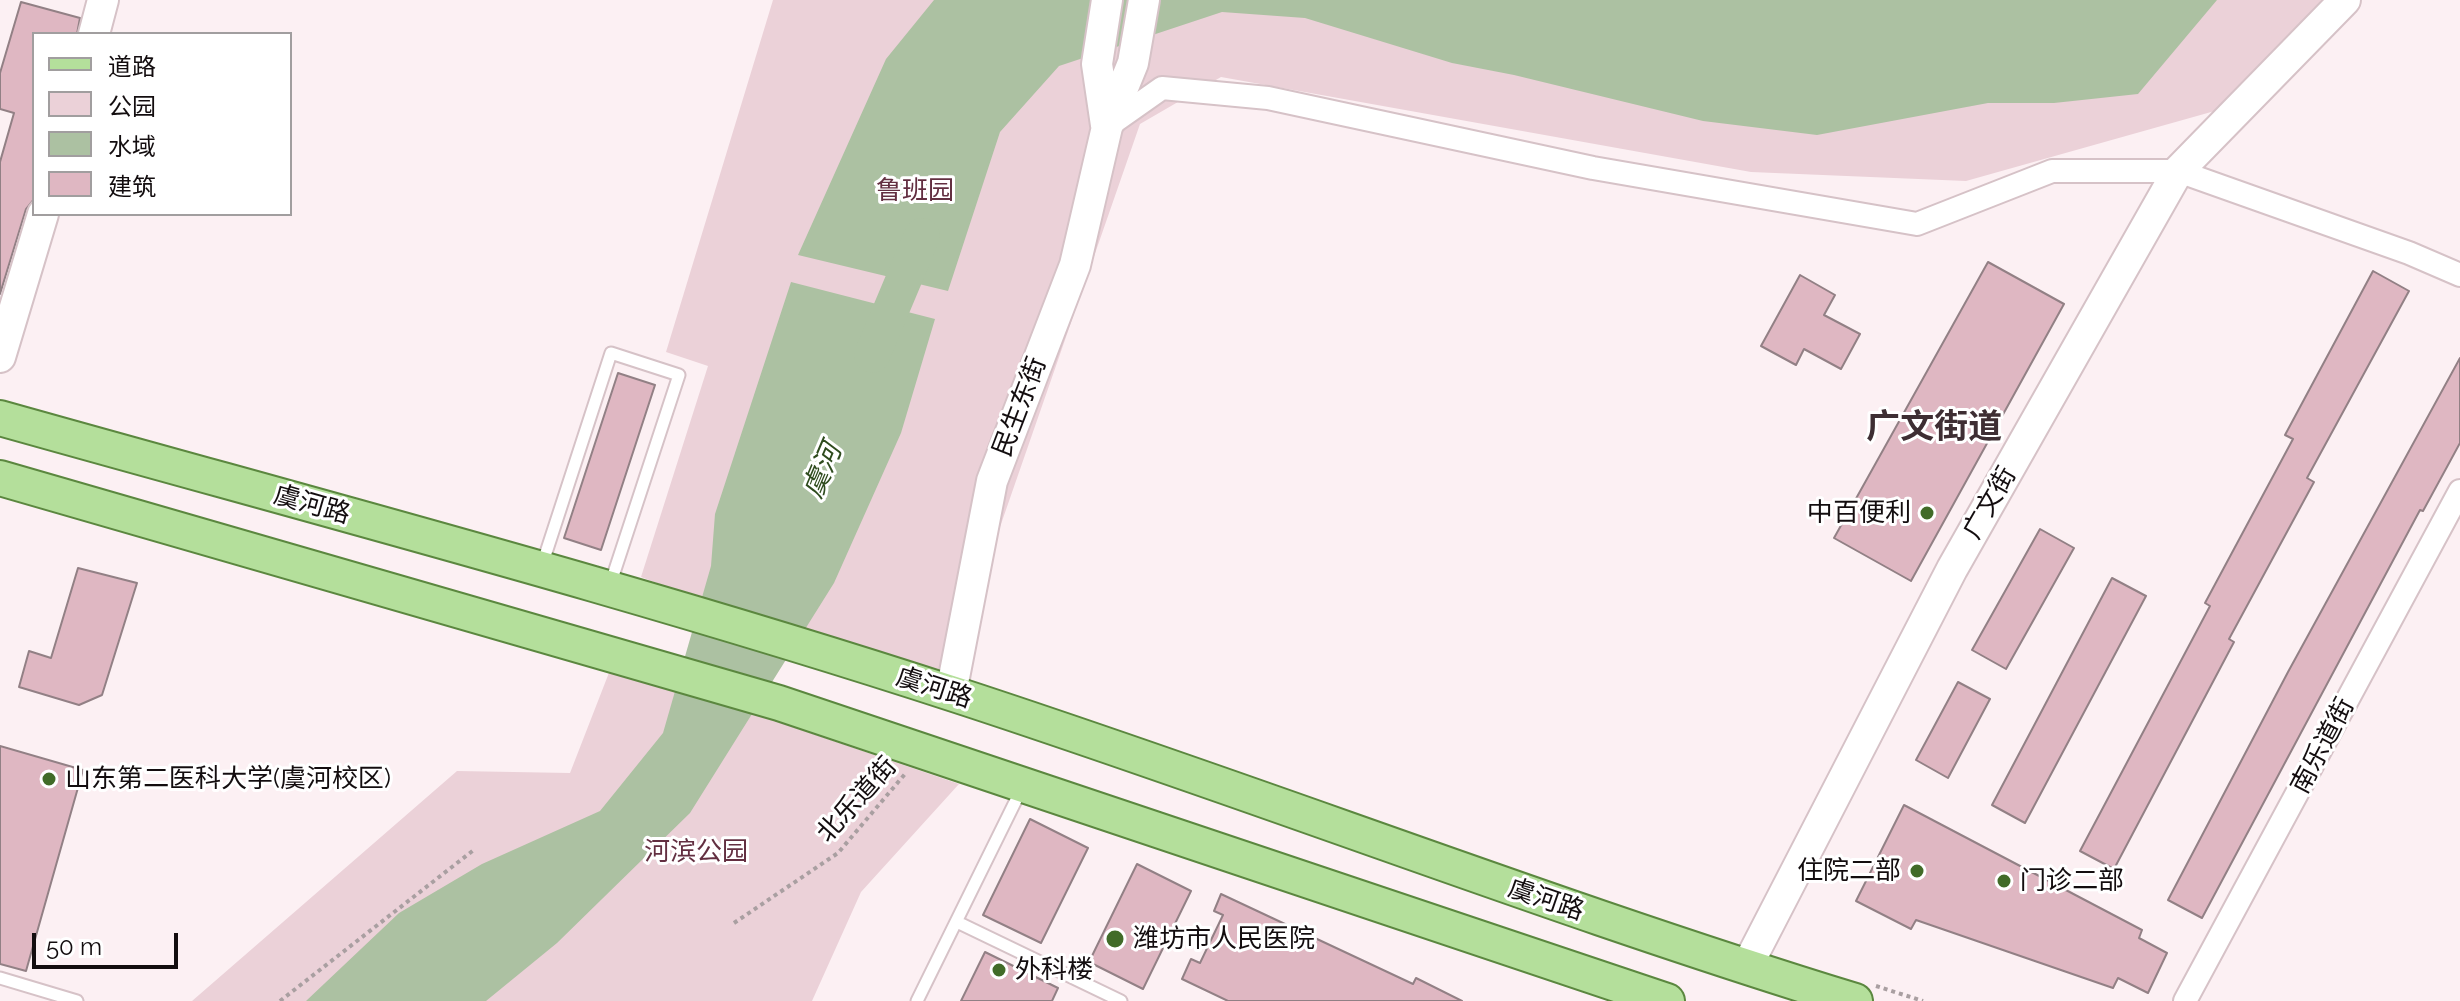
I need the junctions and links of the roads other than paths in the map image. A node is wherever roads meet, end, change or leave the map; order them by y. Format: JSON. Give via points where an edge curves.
{"nodes":[{"id":1,"x":103,"y":0,"type":"edge"},
{"id":2,"x":1107,"y":0,"type":"edge"},
{"id":3,"x":1144,"y":0,"type":"edge"},
{"id":4,"x":2345,"y":0,"type":"edge"},
{"id":5,"x":95,"y":32,"type":"edge"},
{"id":6,"x":1107,"y":127,"type":"junction"},
{"id":7,"x":2178,"y":171,"type":"junction"},
{"id":8,"x":42,"y":216,"type":"edge"},
{"id":9,"x":2460,"y":275,"type":"edge"},
{"id":10,"x":0,"y":357,"type":"edge"},
{"id":11,"x":0,"y":418,"type":"edge"},
{"id":12,"x":0,"y":478,"type":"edge"},
{"id":13,"x":2460,"y":491,"type":"edge"},
{"id":14,"x":541,"y":569,"type":"junction"},
{"id":15,"x":609,"y":588,"type":"junction"},
{"id":16,"x":951,"y":693,"type":"junction"},
{"id":17,"x":1024,"y":785,"type":"junction"},
{"id":18,"x":957,"y":922,"type":"junction"},
{"id":19,"x":1746,"y":968,"type":"junction"},
{"id":20,"x":0,"y":978,"type":"edge"},
{"id":21,"x":77,"y":1001,"type":"edge"},
{"id":22,"x":917,"y":1001,"type":"edge"},
{"id":23,"x":1121,"y":1001,"type":"edge"},
{"id":24,"x":1667,"y":1001,"type":"edge"},
{"id":25,"x":1855,"y":1001,"type":"edge"},
{"id":26,"x":2185,"y":1001,"type":"edge"}],
"edges":[{"from":1,"to":5,"type":"street"},
{"from":2,"to":6,"type":"street","name":"民生东街","via":[[1097,64]]},
{"from":3,"to":6,"type":"street","name":"民生东街","via":[[1133,63]]},
{"from":4,"to":7,"type":"street","name":"广文街"},
{"from":6,"to":7,"type":"street","via":[[1162,88],[1268,98],[1593,168],[1917,224],[2052,171]]},
{"from":6,"to":16,"type":"street","name":"民生东街","via":[[1075,265],[992,481]]},
{"from":7,"to":9,"type":"street"},
{"from":7,"to":19,"type":"street","name":"广文街","via":[[1952,569]]},
{"from":8,"to":10,"type":"street"},
{"from":11,"to":14,"type":"main road","name":"虞河路"},
{"from":12,"to":17,"type":"main road","via":[[779,703]]},
{"from":13,"to":26,"type":"street","name":"南乐道街"},
{"from":14,"to":15,"type":"main road","name":"虞河路"},
{"from":14,"to":15,"type":"lane","via":[[611,353],[679,375]]},
{"from":15,"to":16,"type":"main road","name":"虞河路"},
{"from":16,"to":19,"type":"main road","name":"虞河路"},
{"from":17,"to":18,"type":"lane"},
{"from":17,"to":24,"type":"main road"},
{"from":18,"to":22,"type":"lane"},
{"from":18,"to":23,"type":"lane"},
{"from":19,"to":25,"type":"main road","name":"虞河路"},
{"from":20,"to":21,"type":"lane"}]}
